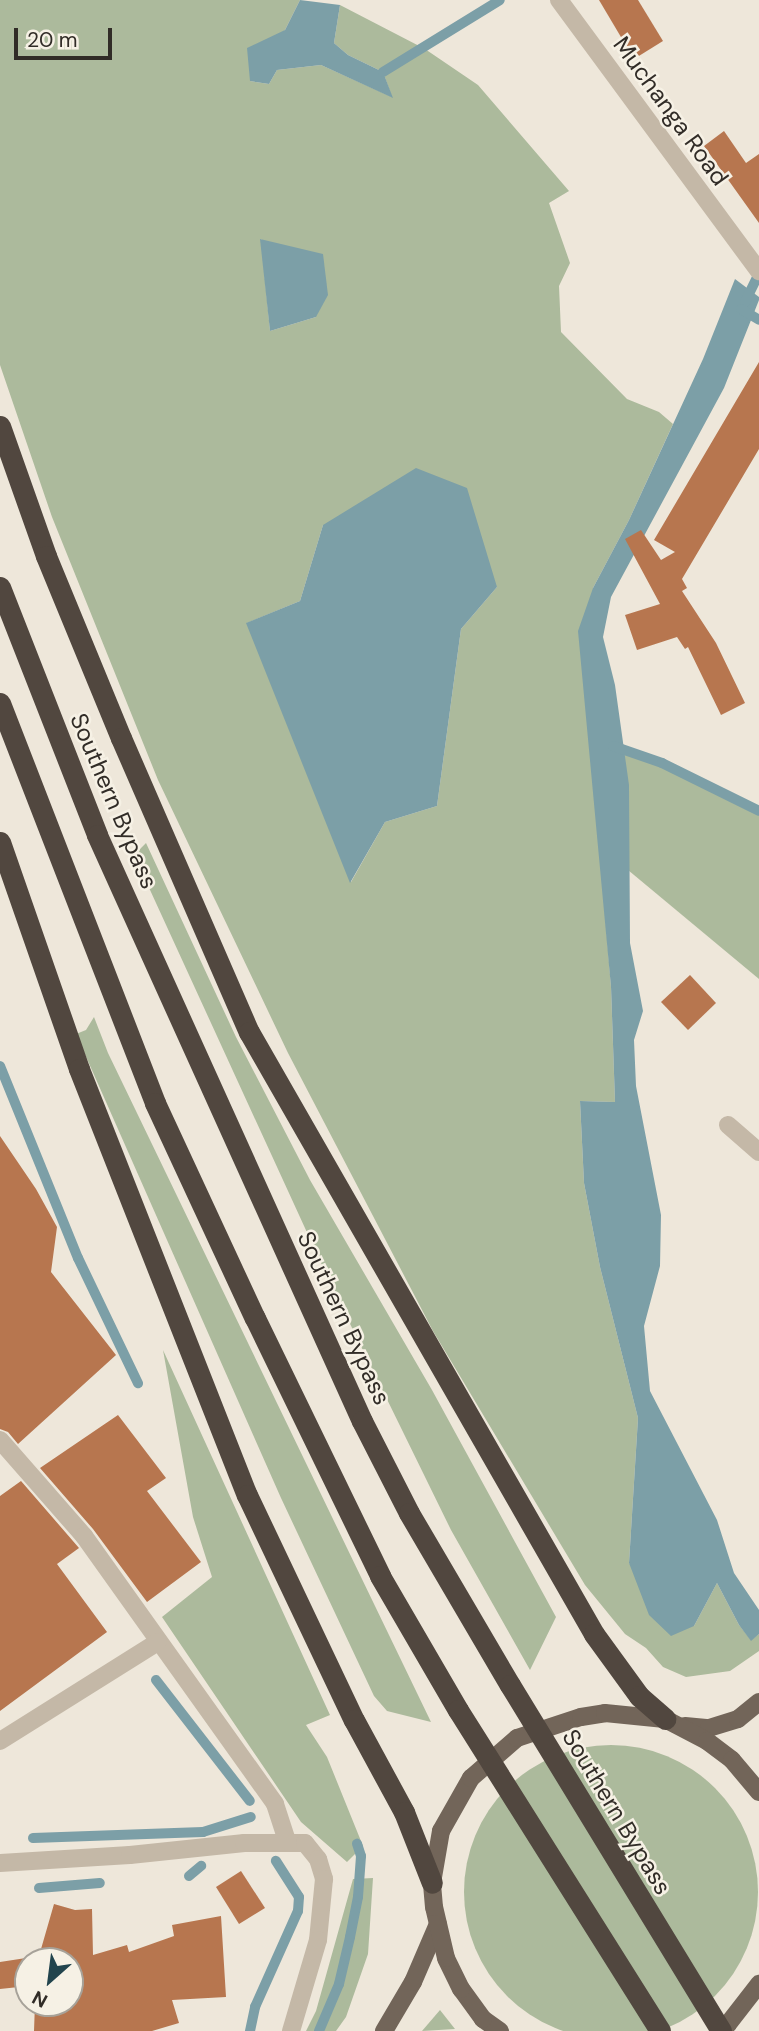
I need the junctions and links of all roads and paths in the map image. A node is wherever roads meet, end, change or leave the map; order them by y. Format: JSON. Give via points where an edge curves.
{"nodes":[{"id":1,"x":559,"y":0,"type":"edge"},
{"id":2,"x":759,"y":271,"type":"edge"},
{"id":3,"x":0,"y":426,"type":"edge"},
{"id":4,"x":0,"y":587,"type":"edge"},
{"id":5,"x":0,"y":704,"type":"edge"},
{"id":6,"x":0,"y":842,"type":"edge"},
{"id":7,"x":728,"y":1125,"type":"dead end"},
{"id":8,"x":759,"y":1152,"type":"edge"},
{"id":9,"x":0,"y":1440,"type":"edge"},
{"id":10,"x":158,"y":1642,"type":"junction"},
{"id":11,"x":759,"y":1702,"type":"edge"},
{"id":12,"x":670,"y":1722,"type":"junction"},
{"id":13,"x":0,"y":1741,"type":"edge"},
{"id":14,"x":759,"y":1792,"type":"edge"},
{"id":15,"x":287,"y":1841,"type":"junction"},
{"id":16,"x":0,"y":1863,"type":"edge"},
{"id":17,"x":432,"y":1883,"type":"junction"},
{"id":18,"x":438,"y":1924,"type":"junction"},
{"id":19,"x":759,"y":1984,"type":"edge"},
{"id":20,"x":291,"y":2031,"type":"edge"},
{"id":21,"x":384,"y":2031,"type":"edge"},
{"id":22,"x":500,"y":2031,"type":"edge"},
{"id":23,"x":660,"y":2031,"type":"edge"},
{"id":24,"x":719,"y":2031,"type":"edge"}],
"edges":[{"from":1,"to":2,"type":"street","name":"Muchanga Road"},
{"from":3,"to":12,"type":"highway","via":[[66,604],[250,1032],[594,1634],[639,1696]]},
{"from":4,"to":24,"type":"highway","name":"Southern Bypass","via":[[97,835],[362,1421],[409,1513]]},
{"from":5,"to":23,"type":"highway","via":[[155,1103],[380,1576],[458,1710]]},
{"from":6,"to":17,"type":"highway","via":[[79,1069],[242,1482],[354,1720],[404,1812]]},
{"from":7,"to":8,"type":"street"},
{"from":9,"to":10,"type":"street","via":[[84,1536]]},
{"from":10,"to":13,"type":"street"},
{"from":10,"to":15,"type":"street","via":[[275,1804]]},
{"from":11,"to":12,"type":"main road","via":[[738,1719],[709,1728]]},
{"from":12,"to":14,"type":"main road","via":[[732,1760]]},
{"from":12,"to":17,"type":"main road","via":[[605,1713],[517,1738],[471,1779],[442,1831]]},
{"from":15,"to":16,"type":"street"},
{"from":15,"to":20,"type":"street","via":[[305,1843],[324,1879],[318,1940]]},
{"from":17,"to":18,"type":"main road"},
{"from":18,"to":21,"type":"main road","via":[[413,1982]]},
{"from":18,"to":22,"type":"main road","via":[[446,1958],[461,1989],[483,2019]]},
{"from":19,"to":24,"type":"main road"}]}
